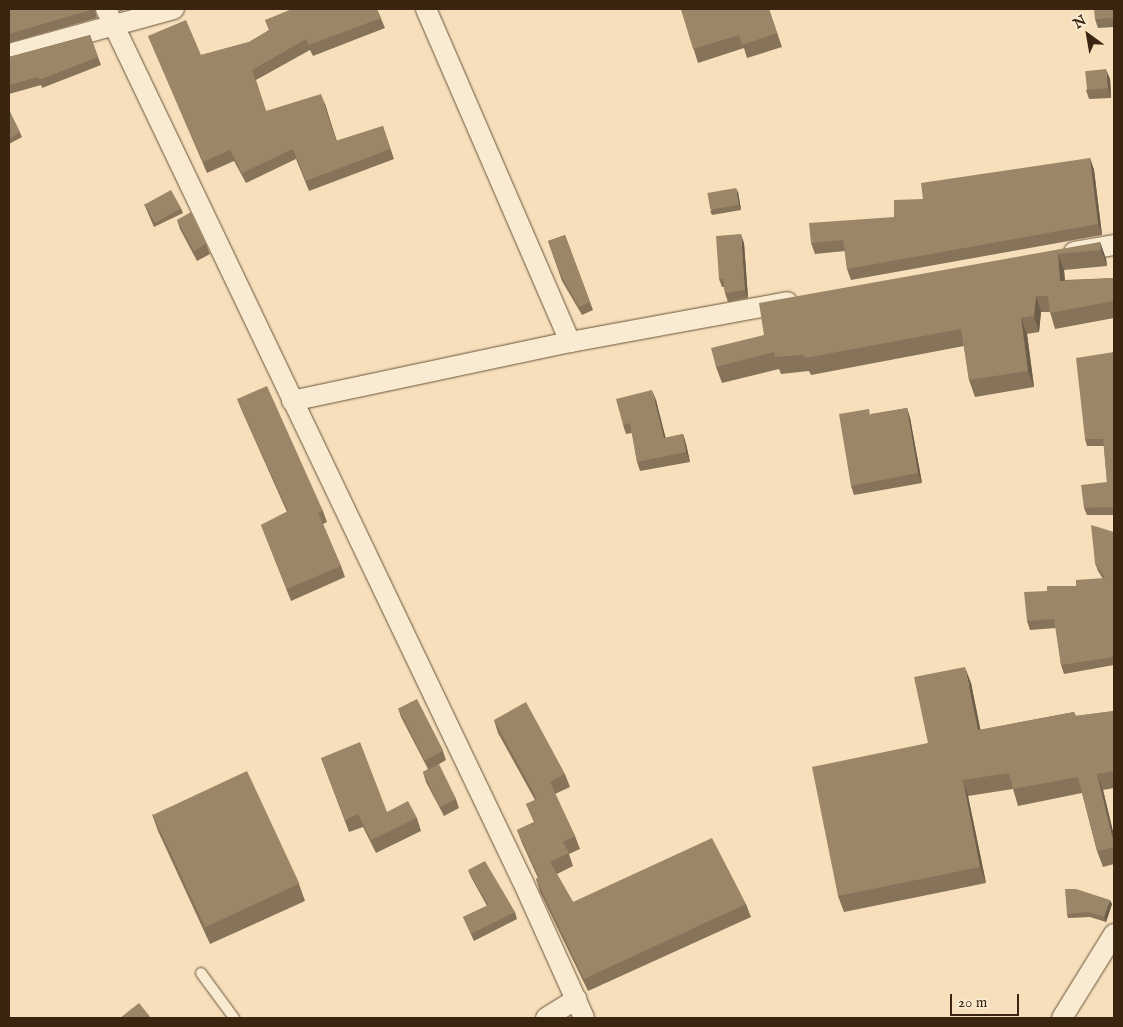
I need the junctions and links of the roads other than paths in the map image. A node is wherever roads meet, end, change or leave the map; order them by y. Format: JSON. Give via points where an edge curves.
{"nodes":[{"id":1,"x":174,"y":9,"type":"edge"},
{"id":2,"x":426,"y":9,"type":"edge"},
{"id":3,"x":109,"y":17,"type":"edge"},
{"id":4,"x":9,"y":54,"type":"edge"},
{"id":5,"x":1114,"y":245,"type":"edge"},
{"id":6,"x":1055,"y":256,"type":"edge"},
{"id":7,"x":810,"y":298,"type":"edge"},
{"id":8,"x":570,"y":342,"type":"junction"},
{"id":9,"x":292,"y":401,"type":"junction"},
{"id":10,"x":1114,"y":934,"type":"edge"},
{"id":11,"x":201,"y":973,"type":"dead end"},
{"id":12,"x":576,"y":999,"type":"junction"},
{"id":13,"x":234,"y":1018,"type":"edge"},
{"id":14,"x":546,"y":1018,"type":"edge"},
{"id":15,"x":584,"y":1018,"type":"edge"},
{"id":16,"x":1062,"y":1018,"type":"edge"}],
"edges":[{"from":1,"to":3,"type":"street"},
{"from":2,"to":8,"type":"street"},
{"from":3,"to":4,"type":"street"},
{"from":3,"to":9,"type":"street"},
{"from":5,"to":6,"type":"street"},
{"from":7,"to":8,"type":"street"},
{"from":8,"to":9,"type":"street"},
{"from":9,"to":12,"type":"street"},
{"from":10,"to":16,"type":"street"},
{"from":11,"to":13,"type":"lane"},
{"from":12,"to":14,"type":"street"},
{"from":12,"to":15,"type":"street"}]}
